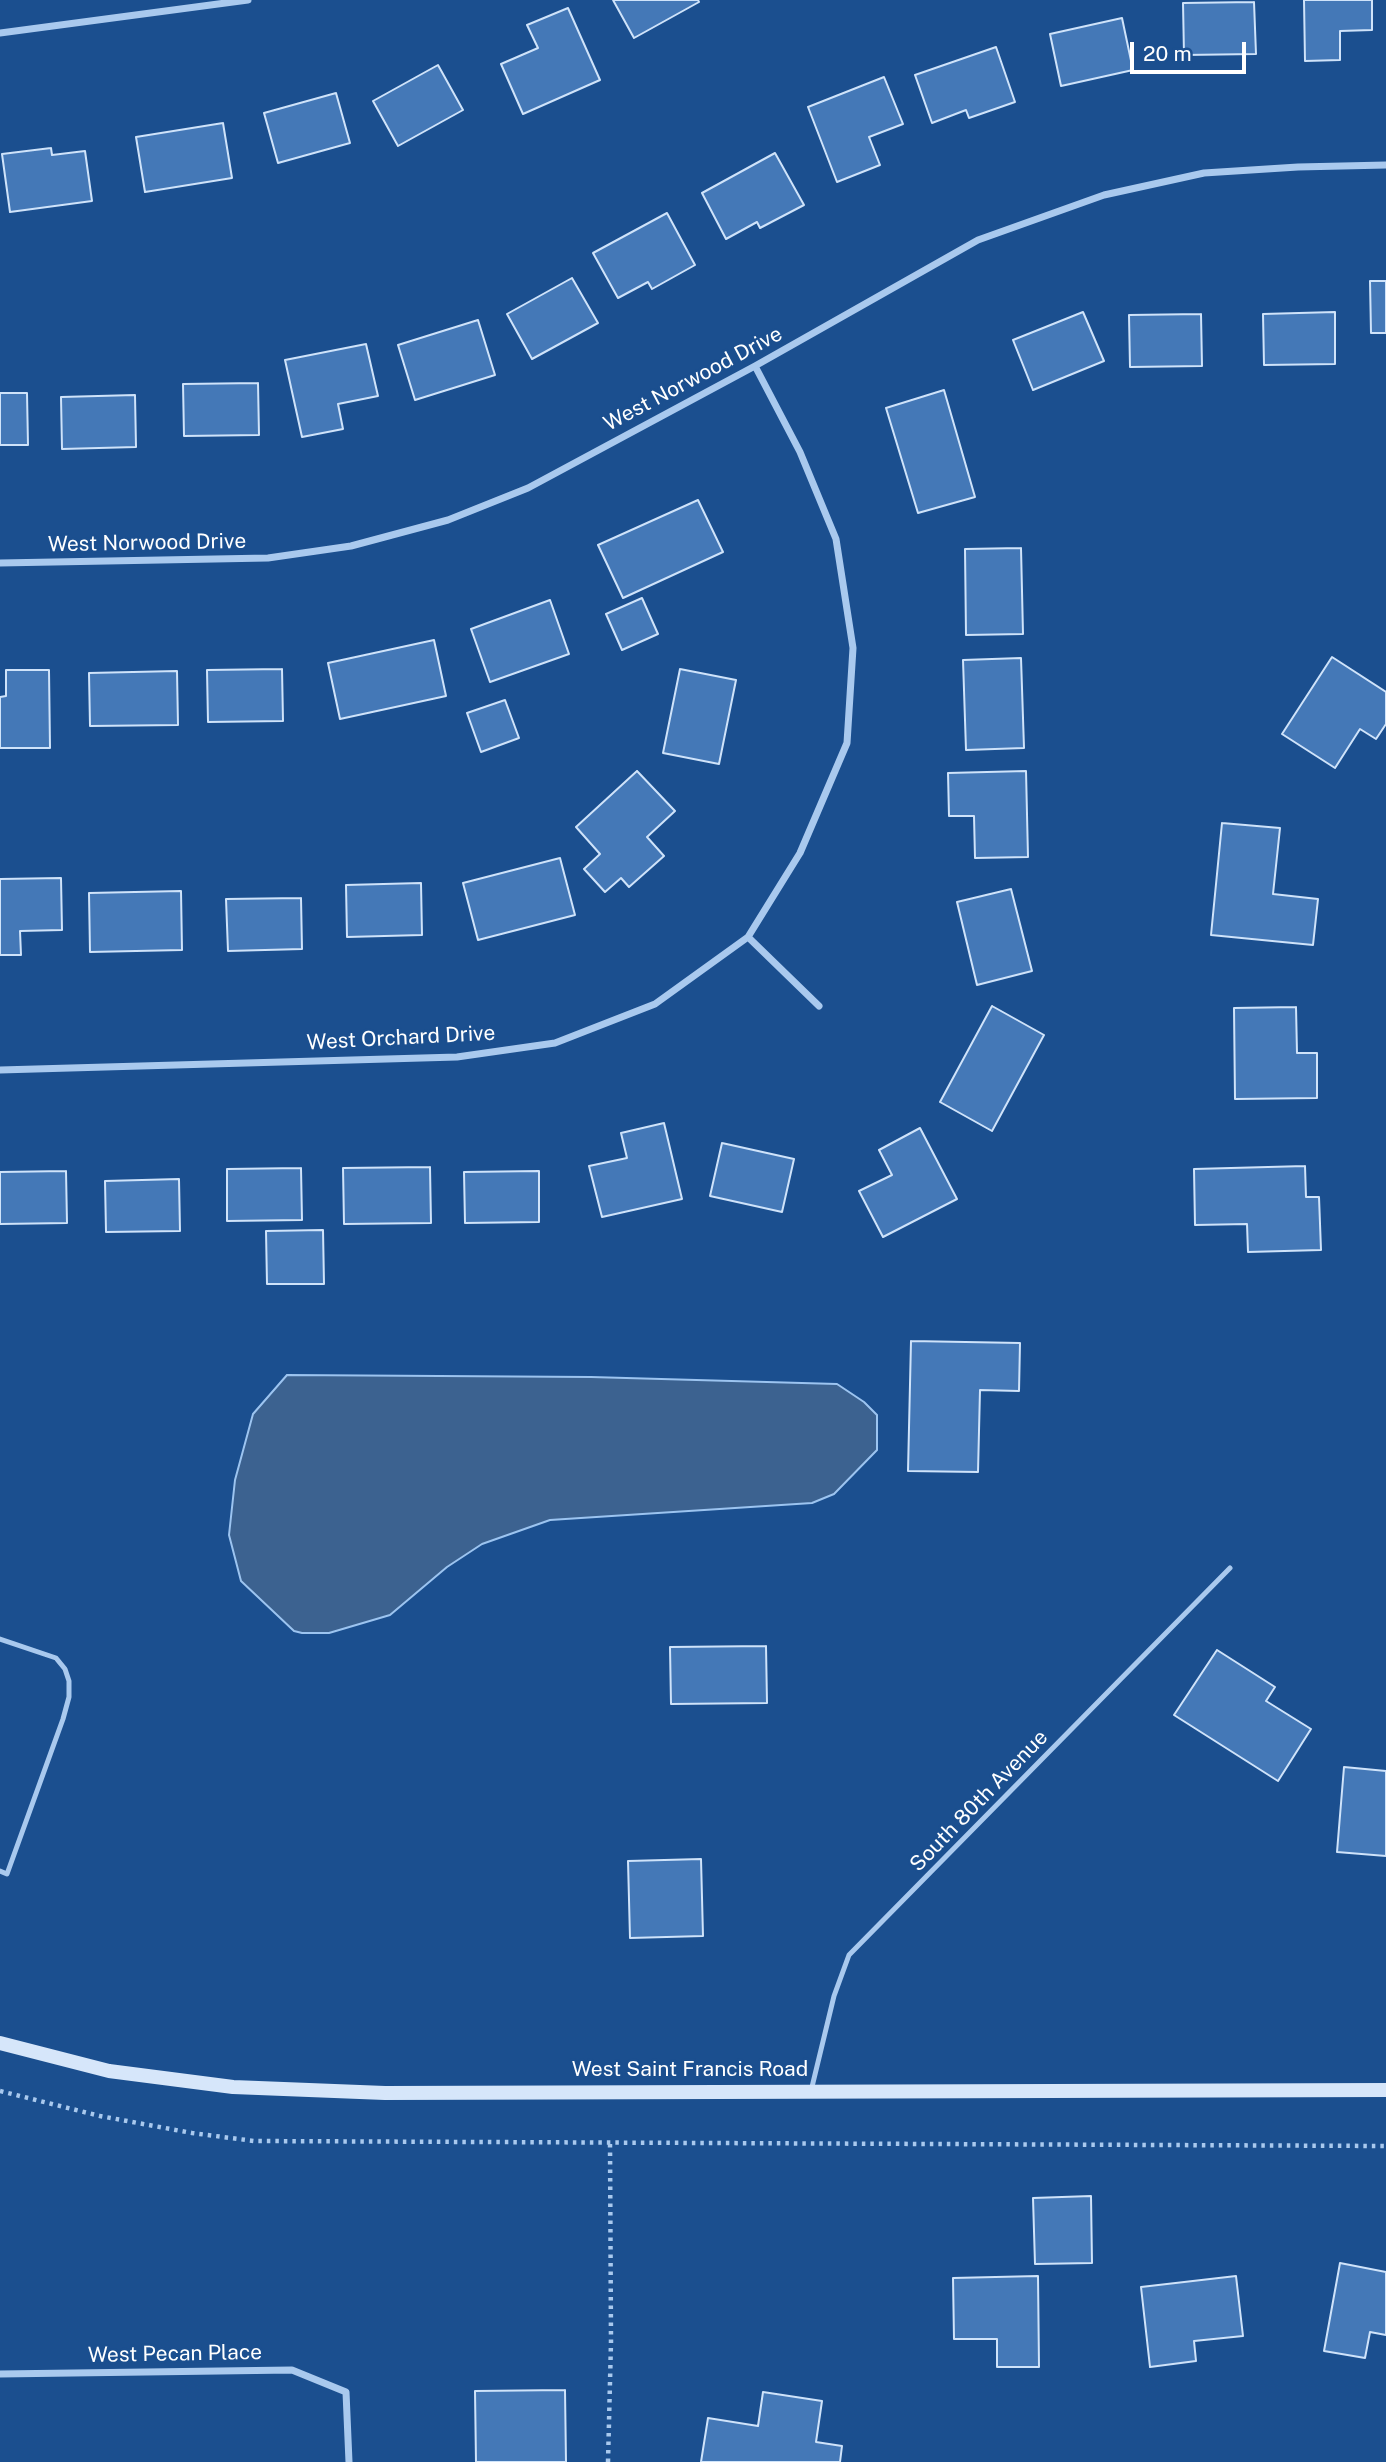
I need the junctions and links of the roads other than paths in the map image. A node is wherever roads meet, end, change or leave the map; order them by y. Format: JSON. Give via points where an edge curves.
{"nodes":[{"id":1,"x":248,"y":0,"type":"edge"},
{"id":2,"x":0,"y":33,"type":"edge"},
{"id":3,"x":1386,"y":165,"type":"edge"},
{"id":4,"x":755,"y":366,"type":"junction"},
{"id":5,"x":0,"y":563,"type":"edge"},
{"id":6,"x":748,"y":937,"type":"junction"},
{"id":7,"x":819,"y":1006,"type":"dead end"},
{"id":8,"x":0,"y":1070,"type":"edge"},
{"id":9,"x":1230,"y":1568,"type":"dead end"},
{"id":10,"x":0,"y":1639,"type":"edge"},
{"id":11,"x":0,"y":1871,"type":"edge"},
{"id":12,"x":0,"y":2043,"type":"edge"},
{"id":13,"x":1386,"y":2090,"type":"edge"},
{"id":14,"x":811,"y":2091,"type":"junction"},
{"id":15,"x":0,"y":2374,"type":"edge"},
{"id":16,"x":349,"y":2462,"type":"edge"}],
"edges":[{"from":1,"to":2,"type":"street"},
{"from":3,"to":4,"type":"street","name":"West Norwood Drive","via":[[1204,173],[1104,195],[978,240]]},
{"from":4,"to":5,"type":"street","name":"West Norwood Drive","via":[[528,488],[447,520],[363,543],[268,558]]},
{"from":4,"to":6,"type":"street","name":"West Orchard Drive","via":[[800,452],[836,539],[853,648],[847,743],[800,853]]},
{"from":6,"to":7,"type":"street"},
{"from":6,"to":8,"type":"street","name":"West Orchard Drive","via":[[655,1004],[555,1043],[457,1057]]},
{"from":9,"to":14,"type":"lane","name":"South 80th Avenue","via":[[849,1955]]},
{"from":10,"to":11,"type":"lane","via":[[56,1658],[69,1681],[64,1719],[7,1874]]},
{"from":12,"to":14,"type":"street","name":"West Saint Francis Road","via":[[109,2071],[233,2087],[385,2092]]},
{"from":13,"to":14,"type":"street","name":"West Saint Francis Road"},
{"from":15,"to":16,"type":"street","name":"West Pecan Place","via":[[292,2370],[346,2392]]}]}
